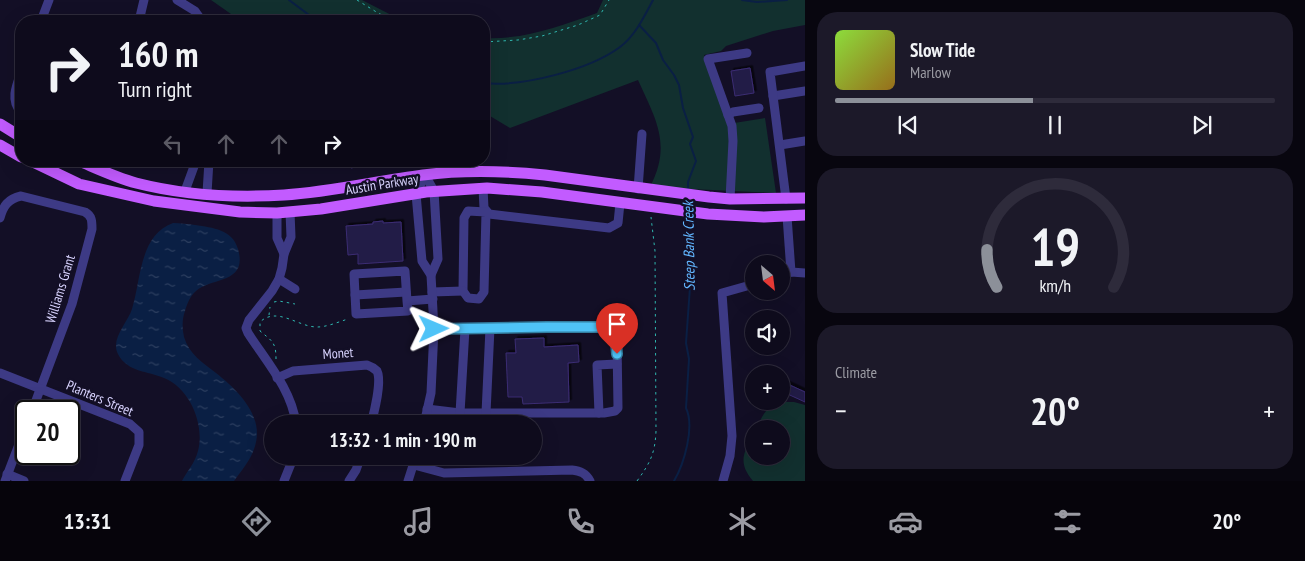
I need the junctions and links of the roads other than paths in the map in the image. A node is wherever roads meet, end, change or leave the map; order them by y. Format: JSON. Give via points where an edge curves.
{"nodes":[{"id":1,"x":49,"y":0,"type":"edge"},
{"id":2,"x":144,"y":0,"type":"edge"},
{"id":3,"x":177,"y":0,"type":"edge"},
{"id":4,"x":43,"y":15,"type":"edge"},
{"id":5,"x":140,"y":15,"type":"edge"},
{"id":6,"x":198,"y":15,"type":"edge"},
{"id":7,"x":747,"y":53,"type":"dead end"},
{"id":8,"x":805,"y":66,"type":"edge"},
{"id":9,"x":805,"y":91,"type":"edge"},
{"id":10,"x":773,"y":96,"type":"junction"},
{"id":11,"x":759,"y":108,"type":"dead end"},
{"id":12,"x":728,"y":115,"type":"junction"},
{"id":13,"x":0,"y":124,"type":"edge"},
{"id":14,"x":15,"y":133,"type":"edge"},
{"id":15,"x":642,"y":134,"type":"dead end"},
{"id":16,"x":805,"y":141,"type":"edge"},
{"id":17,"x":0,"y":146,"type":"edge"},
{"id":18,"x":780,"y":146,"type":"junction"},
{"id":19,"x":15,"y":154,"type":"edge"},
{"id":20,"x":44,"y":167,"type":"edge"},
{"id":21,"x":95,"y":167,"type":"edge"},
{"id":22,"x":194,"y":167,"type":"edge"},
{"id":23,"x":209,"y":167,"type":"edge"},
{"id":24,"x":425,"y":175,"type":"junction"},
{"id":25,"x":483,"y":188,"type":"junction"},
{"id":26,"x":638,"y":189,"type":"junction"},
{"id":27,"x":185,"y":191,"type":"junction"},
{"id":28,"x":434,"y":191,"type":"junction"},
{"id":29,"x":207,"y":193,"type":"junction"},
{"id":30,"x":416,"y":194,"type":"junction"},
{"id":31,"x":805,"y":198,"type":"edge"},
{"id":32,"x":730,"y":199,"type":"junction"},
{"id":33,"x":786,"y":199,"type":"junction"},
{"id":34,"x":620,"y":203,"type":"junction"},
{"id":35,"x":195,"y":208,"type":"junction"},
{"id":36,"x":290,"y":212,"type":"junction"},
{"id":37,"x":486,"y":212,"type":"junction"},
{"id":38,"x":277,"y":213,"type":"junction"},
{"id":39,"x":805,"y":215,"type":"edge"},
{"id":40,"x":787,"y":216,"type":"junction"},
{"id":41,"x":0,"y":218,"type":"edge"},
{"id":42,"x":284,"y":254,"type":"junction"},
{"id":43,"x":791,"y":272,"type":"joint"},
{"id":44,"x":805,"y":273,"type":"edge"},
{"id":45,"x":431,"y":275,"type":"junction"},
{"id":46,"x":279,"y":279,"type":"junction"},
{"id":47,"x":745,"y":287,"type":"edge"},
{"id":48,"x":295,"y":289,"type":"dead end"},
{"id":49,"x":463,"y":292,"type":"junction"},
{"id":50,"x":355,"y":295,"type":"junction"},
{"id":51,"x":407,"y":296,"type":"junction"},
{"id":52,"x":432,"y":296,"type":"junction"},
{"id":53,"x":236,"y":326,"type":"dead end"},
{"id":54,"x":246,"y":328,"type":"junction"},
{"id":55,"x":490,"y":328,"type":"junction"},
{"id":56,"x":434,"y":329,"type":"junction"},
{"id":57,"x":465,"y":329,"type":"junction"},
{"id":58,"x":618,"y":364,"type":"junction"},
{"id":59,"x":0,"y":372,"type":"edge"},
{"id":60,"x":277,"y":378,"type":"junction"},
{"id":61,"x":41,"y":389,"type":"junction"},
{"id":62,"x":36,"y":400,"type":"edge"},
{"id":63,"x":427,"y":409,"type":"junction"},
{"id":64,"x":460,"y":413,"type":"junction"},
{"id":65,"x":486,"y":413,"type":"junction"},
{"id":66,"x":598,"y":413,"type":"junction"},
{"id":67,"x":294,"y":415,"type":"edge"},
{"id":68,"x":374,"y":415,"type":"edge"},
{"id":69,"x":426,"y":415,"type":"edge"},
{"id":70,"x":15,"y":455,"type":"edge"},
{"id":71,"x":290,"y":465,"type":"edge"},
{"id":72,"x":358,"y":465,"type":"edge"},
{"id":73,"x":414,"y":465,"type":"edge"},
{"id":74,"x":426,"y":465,"type":"edge"},
{"id":75,"x":6,"y":478,"type":"edge"},
{"id":76,"x":24,"y":481,"type":"edge"},
{"id":77,"x":125,"y":481,"type":"edge"},
{"id":78,"x":284,"y":481,"type":"edge"},
{"id":79,"x":349,"y":481,"type":"edge"},
{"id":80,"x":408,"y":481,"type":"edge"},
{"id":81,"x":590,"y":481,"type":"edge"},
{"id":82,"x":723,"y":481,"type":"edge"}],
"edges":[{"from":1,"to":4,"type":"street"},
{"from":2,"to":5,"type":"street"},
{"from":3,"to":6,"type":"street"},
{"from":7,"to":12,"type":"street","via":[[708,59]]},
{"from":8,"to":10,"type":"street","via":[[770,72]]},
{"from":9,"to":10,"type":"street"},
{"from":10,"to":18,"type":"street"},
{"from":11,"to":12,"type":"street"},
{"from":12,"to":32,"type":"street","via":[[733,140]]},
{"from":13,"to":14,"type":"main road"},
{"from":15,"to":26,"type":"street"},
{"from":16,"to":18,"type":"street"},
{"from":17,"to":19,"type":"main road"},
{"from":18,"to":33,"type":"street"},
{"from":20,"to":35,"type":"main road","name":"Austin Parkway","via":[[79,184]]},
{"from":21,"to":27,"type":"main road","name":"Austin Parkway","via":[[135,183]]},
{"from":22,"to":27,"type":"street"},
{"from":23,"to":29,"type":"street"},
{"from":24,"to":26,"type":"main road","name":"Austin Parkway","via":[[520,173]]},
{"from":24,"to":28,"type":"street"},
{"from":24,"to":29,"type":"main road","name":"Austin Parkway","via":[[282,195]]},
{"from":24,"to":30,"type":"street"},
{"from":25,"to":28,"type":"main road","name":"Austin Parkway"},
{"from":25,"to":34,"type":"main road","name":"Austin Parkway"},
{"from":25,"to":37,"type":"street"},
{"from":26,"to":32,"type":"main road","name":"Austin Parkway"},
{"from":27,"to":29,"type":"main road","name":"Austin Parkway"},
{"from":27,"to":35,"type":"main road"},
{"from":28,"to":30,"type":"main road","name":"Austin Parkway"},
{"from":28,"to":45,"type":"street","via":[[438,259]]},
{"from":29,"to":35,"type":"main road"},
{"from":30,"to":36,"type":"main road","name":"Austin Parkway"},
{"from":30,"to":45,"type":"street","via":[[422,261]]},
{"from":31,"to":33,"type":"main road","name":"Austin Parkway"},
{"from":32,"to":33,"type":"main road","name":"Austin Parkway"},
{"from":33,"to":40,"type":"main road"},
{"from":34,"to":37,"type":"street","via":[[618,223],[609,228]]},
{"from":34,"to":40,"type":"main road","name":"Austin Parkway","via":[[708,214]]},
{"from":35,"to":38,"type":"main road","name":"Austin Parkway"},
{"from":36,"to":38,"type":"main road","name":"Austin Parkway"},
{"from":36,"to":42,"type":"street","via":[[291,237]]},
{"from":37,"to":49,"type":"street","via":[[468,211],[464,218]]},
{"from":37,"to":49,"type":"street","via":[[484,292],[479,299],[468,298]]},
{"from":38,"to":42,"type":"street","via":[[277,238]]},
{"from":39,"to":40,"type":"main road","name":"Austin Parkway"},
{"from":40,"to":43,"type":"street"},
{"from":41,"to":61,"type":"street","name":"Williams Grant","via":[[2,209],[20,196],[90,215],[92,228],[72,304]]},
{"from":42,"to":46,"type":"street"},
{"from":43,"to":44,"type":"street"},
{"from":45,"to":52,"type":"street"},
{"from":46,"to":48,"type":"street"},
{"from":46,"to":54,"type":"street"},
{"from":47,"to":82,"type":"street","via":[[722,294],[732,436]]},
{"from":49,"to":52,"type":"street"},
{"from":50,"to":51,"type":"street"},
{"from":50,"to":51,"type":"street","via":[[356,314],[408,311]]},
{"from":50,"to":51,"type":"street","via":[[354,274],[405,271]]},
{"from":51,"to":52,"type":"street"},
{"from":52,"to":56,"type":"street"},
{"from":53,"to":54,"type":"street"},
{"from":54,"to":60,"type":"street"},
{"from":55,"to":57,"type":"street"},
{"from":55,"to":58,"type":"street","via":[[604,327],[615,331]]},
{"from":55,"to":65,"type":"street"},
{"from":56,"to":57,"type":"street"},
{"from":56,"to":63,"type":"street","via":[[431,393]]},
{"from":57,"to":64,"type":"street"},
{"from":58,"to":66,"type":"street","via":[[618,408]]},
{"from":58,"to":66,"type":"street","via":[[596,365]]},
{"from":59,"to":61,"type":"street","name":"Planters Street"},
{"from":60,"to":67,"type":"street","via":[[287,392]]},
{"from":60,"to":68,"type":"street","name":"Monet","via":[[293,371],[367,365],[376,370],[378,382]]},
{"from":61,"to":62,"type":"street","name":"Williams Grant"},
{"from":61,"to":77,"type":"street","name":"Planters Street","via":[[130,424],[139,432],[139,444]]},
{"from":63,"to":64,"type":"street"},
{"from":63,"to":69,"type":"street"},
{"from":64,"to":65,"type":"street"},
{"from":65,"to":66,"type":"street"},
{"from":70,"to":75,"type":"street"},
{"from":71,"to":78,"type":"street"},
{"from":72,"to":79,"type":"street"},
{"from":73,"to":80,"type":"street"},
{"from":74,"to":81,"type":"street","via":[[444,472],[572,470],[586,474]]},
{"from":75,"to":76,"type":"street"}]}
